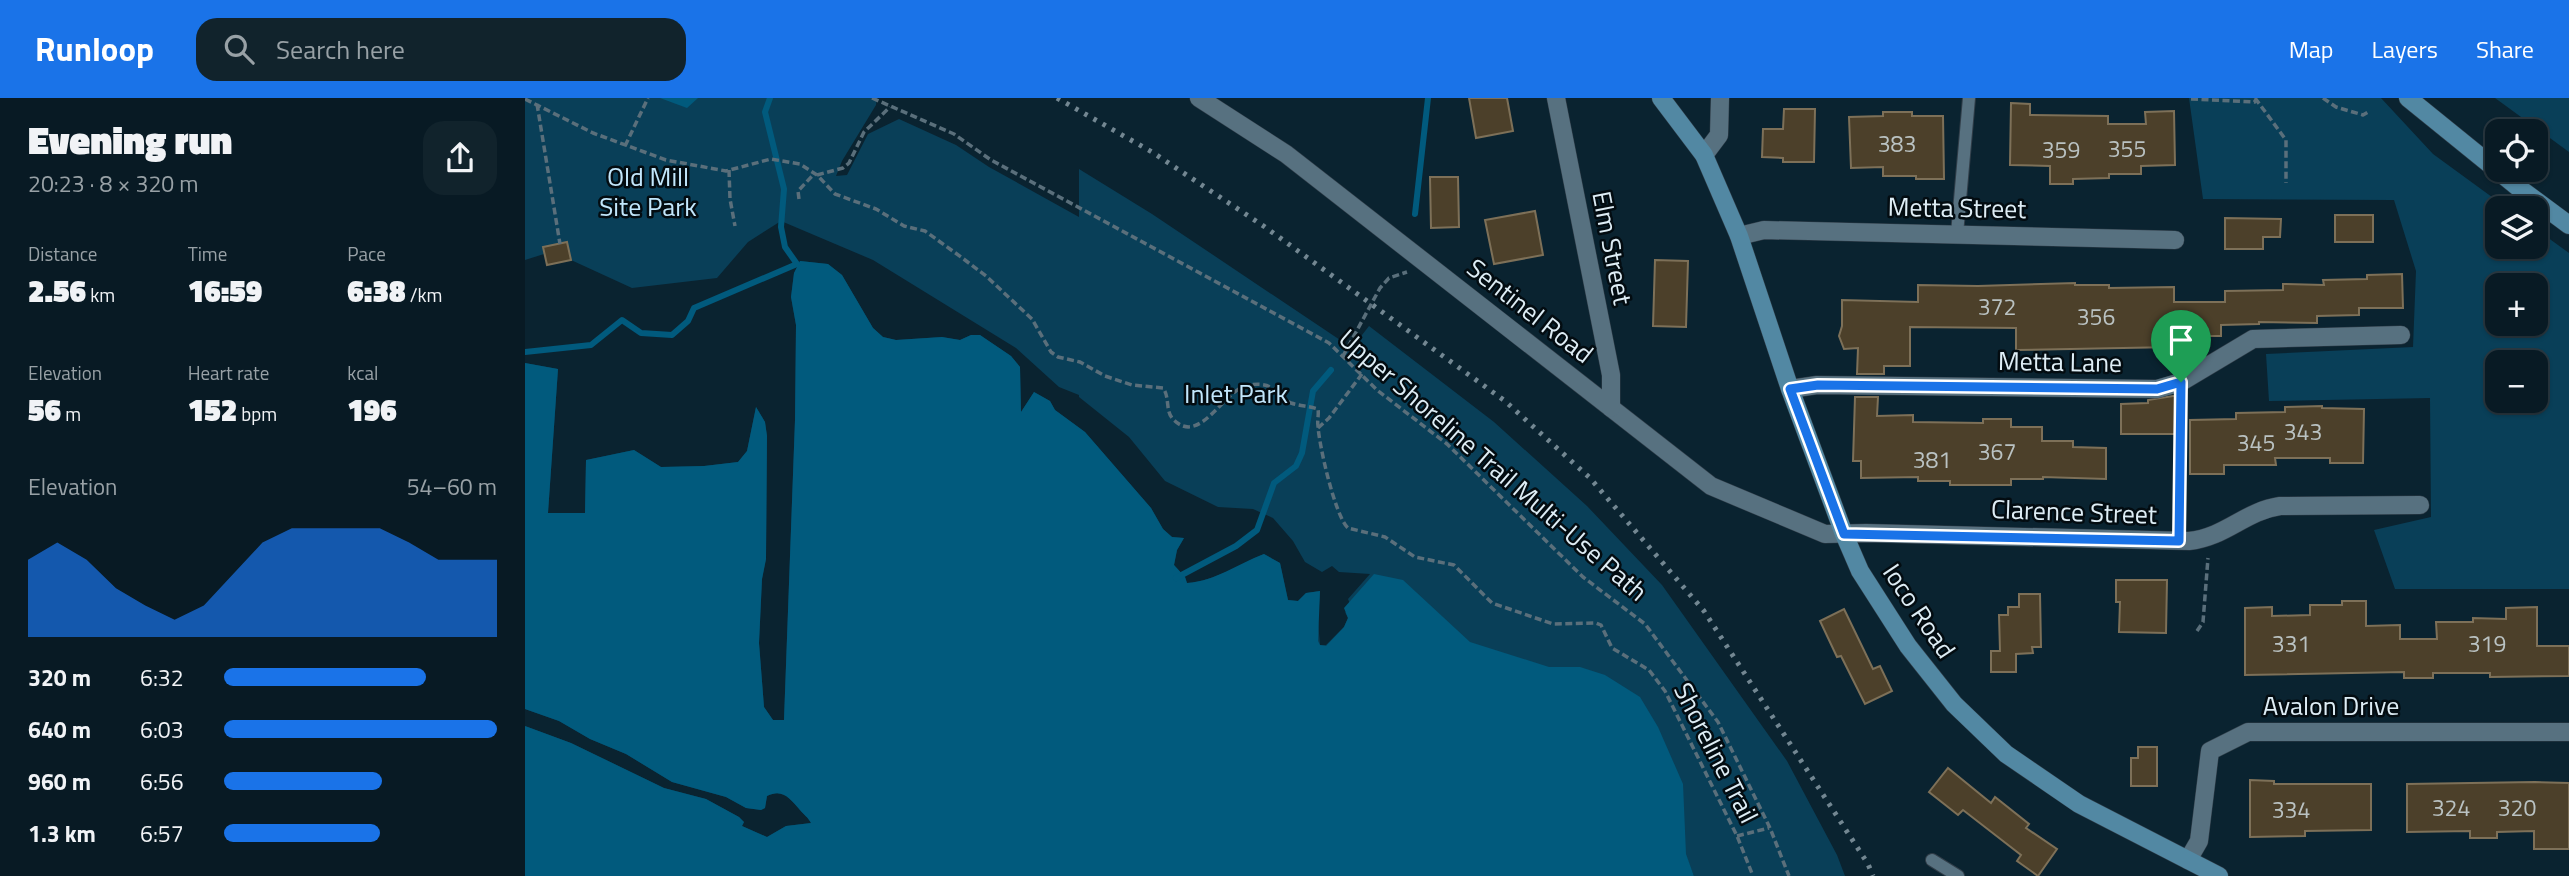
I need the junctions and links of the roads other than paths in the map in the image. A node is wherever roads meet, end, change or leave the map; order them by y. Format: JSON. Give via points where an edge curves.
{"nodes":[{"id":1,"x":1199,"y":98,"type":"edge"},
{"id":2,"x":1556,"y":98,"type":"edge"},
{"id":3,"x":1661,"y":98,"type":"edge"},
{"id":4,"x":1720,"y":98,"type":"edge"},
{"id":5,"x":1969,"y":98,"type":"edge"},
{"id":6,"x":2408,"y":98,"type":"edge"},
{"id":7,"x":1704,"y":155,"type":"junction"},
{"id":8,"x":2569,"y":225,"type":"edge"},
{"id":9,"x":1957,"y":234,"type":"junction"},
{"id":10,"x":1739,"y":236,"type":"junction"},
{"id":11,"x":2175,"y":240,"type":"dead end"},
{"id":12,"x":2401,"y":335,"type":"dead end"},
{"id":13,"x":1790,"y":389,"type":"junction"},
{"id":14,"x":1611,"y":408,"type":"junction"},
{"id":15,"x":2420,"y":505,"type":"dead end"},
{"id":16,"x":1844,"y":534,"type":"junction"},
{"id":17,"x":2569,"y":732,"type":"edge"},
{"id":18,"x":1932,"y":860,"type":"dead end"},
{"id":19,"x":2188,"y":860,"type":"junction"},
{"id":20,"x":2213,"y":875,"type":"edge"},
{"id":21,"x":1958,"y":876,"type":"edge"}],
"edges":[{"from":1,"to":14,"type":"street","name":"Sentinel Road","via":[[1286,154]]},
{"from":2,"to":14,"type":"street","name":"Elm Street","via":[[1611,375]]},
{"from":3,"to":7,"type":"main road","name":"Ioco Road"},
{"from":4,"to":7,"type":"street","via":[[1719,135]]},
{"from":5,"to":9,"type":"lane"},
{"from":6,"to":8,"type":"main road"},
{"from":7,"to":10,"type":"main road","name":"Ioco Road"},
{"from":9,"to":10,"type":"street","name":"Metta Street","via":[[1764,230]]},
{"from":9,"to":11,"type":"street","name":"Metta Street"},
{"from":10,"to":13,"type":"main road","name":"Ioco Road"},
{"from":12,"to":13,"type":"street","name":"Metta Lane","via":[[2253,339],[2181,382],[2157,389],[1818,385]]},
{"from":13,"to":16,"type":"main road","name":"Ioco Road"},
{"from":14,"to":16,"type":"street","name":"Sentinel Road","via":[[1711,486],[1825,534]]},
{"from":15,"to":16,"type":"street","name":"Clarence Street","via":[[2260,509],[2206,540]]},
{"from":16,"to":19,"type":"main road","name":"Ioco Road","via":[[1860,571],[1908,646],[1954,704],[2006,754],[2079,804]]},
{"from":17,"to":19,"type":"street","name":"Avalon Drive","via":[[2248,732],[2210,751],[2199,841]]},
{"from":18,"to":21,"type":"lane"},
{"from":19,"to":20,"type":"main road","name":"Ioco Road"}]}
